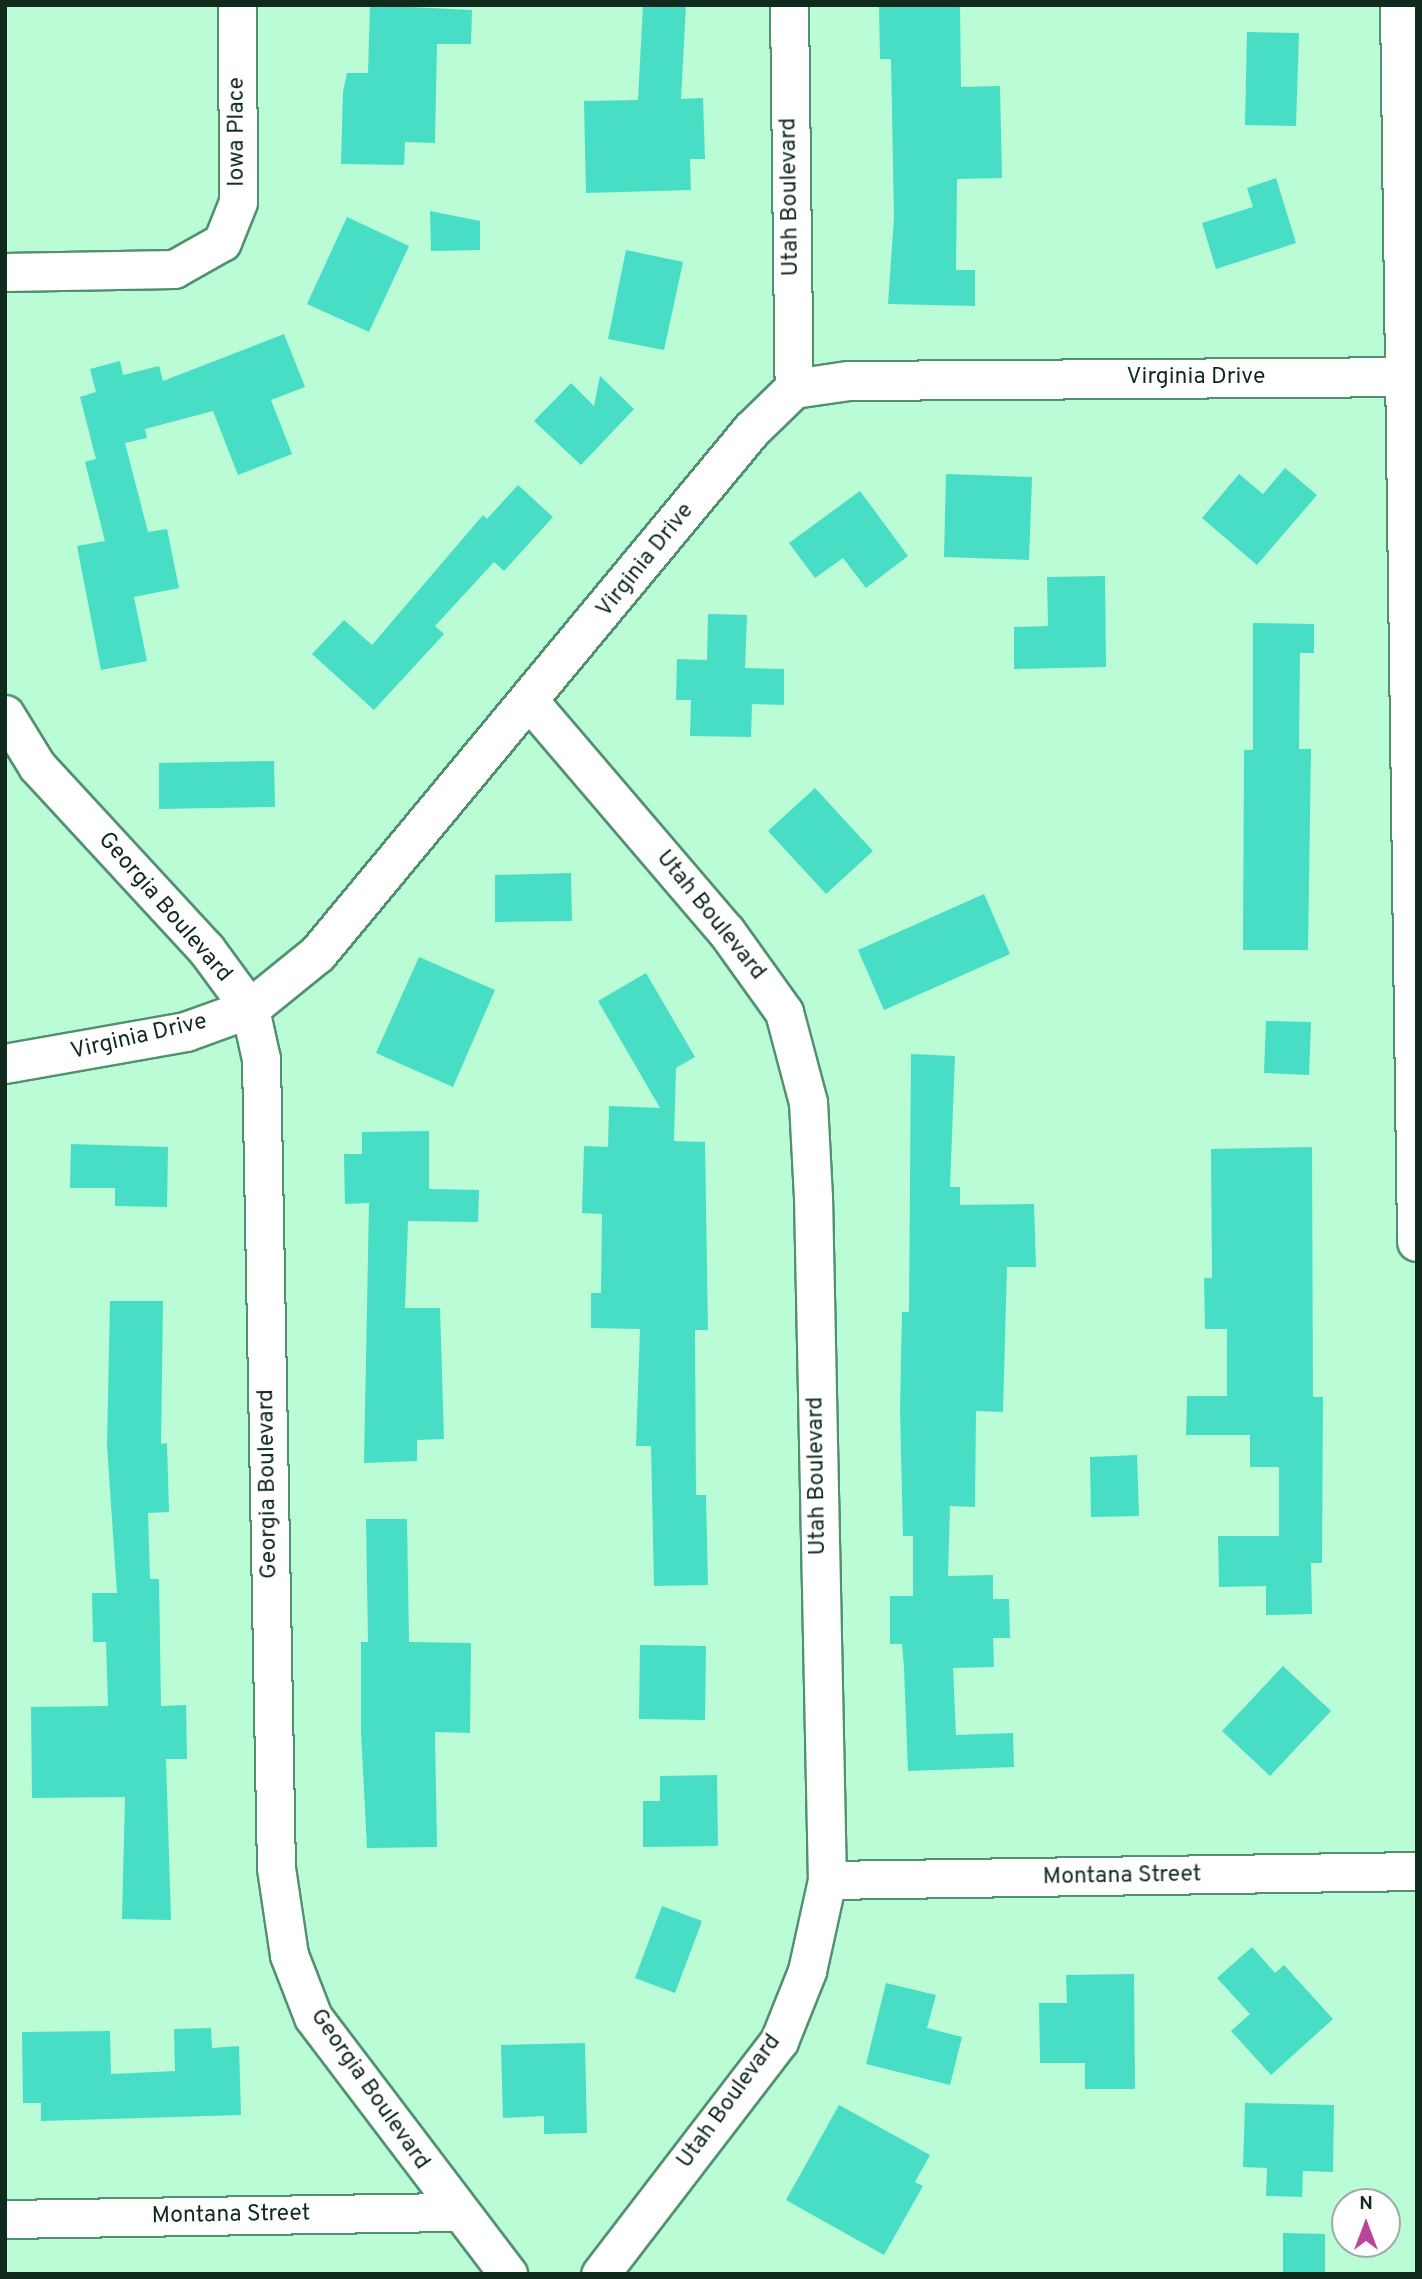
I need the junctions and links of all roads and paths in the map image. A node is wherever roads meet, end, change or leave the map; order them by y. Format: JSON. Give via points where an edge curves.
{"nodes":[{"id":1,"x":237,"y":5,"type":"edge"},
{"id":2,"x":789,"y":5,"type":"edge"},
{"id":3,"x":1400,"y":5,"type":"edge"},
{"id":4,"x":5,"y":272,"type":"edge"},
{"id":5,"x":1411,"y":376,"type":"edge"},
{"id":6,"x":794,"y":389,"type":"junction"},
{"id":7,"x":531,"y":703,"type":"junction"},
{"id":8,"x":5,"y":714,"type":"edge"},
{"id":9,"x":250,"y":1009,"type":"junction"},
{"id":10,"x":5,"y":1064,"type":"edge"},
{"id":11,"x":1417,"y":1241,"type":"edge"},
{"id":12,"x":1417,"y":1871,"type":"edge"},
{"id":13,"x":827,"y":1880,"type":"junction"},
{"id":14,"x":456,"y":2212,"type":"junction"},
{"id":15,"x":5,"y":2219,"type":"edge"},
{"id":16,"x":509,"y":2274,"type":"edge"},
{"id":17,"x":600,"y":2274,"type":"edge"}],
"edges":[{"from":1,"to":4,"type":"street","name":"Iowa Place","via":[[239,202],[222,242],[174,268]]},
{"from":2,"to":6,"type":"street","name":"Utah Boulevard"},
{"from":3,"to":5,"type":"street"},
{"from":5,"to":6,"type":"street","name":"Virginia Drive","via":[[849,381]]},
{"from":5,"to":11,"type":"street"},
{"from":6,"to":7,"type":"street","name":"Virginia Drive","via":[[752,430]]},
{"from":7,"to":9,"type":"street","name":"Virginia Drive","via":[[318,954]]},
{"from":7,"to":13,"type":"street","name":"Utah Boulevard","via":[[726,931],[784,1012],[808,1102]]},
{"from":8,"to":9,"type":"street","name":"Georgia Boulevard","via":[[37,766],[206,949]]},
{"from":9,"to":10,"type":"street","name":"Virginia Drive","via":[[186,1032]]},
{"from":9,"to":14,"type":"street","name":"Georgia Boulevard","via":[[261,1059],[276,1868],[289,1955],[313,2017]]},
{"from":12,"to":13,"type":"street","name":"Montana Street"},
{"from":13,"to":17,"type":"street","name":"Utah Boulevard","via":[[807,1971],[779,2041]]},
{"from":14,"to":15,"type":"street","name":"Montana Street"},
{"from":14,"to":16,"type":"street","name":"Georgia Boulevard"}]}
